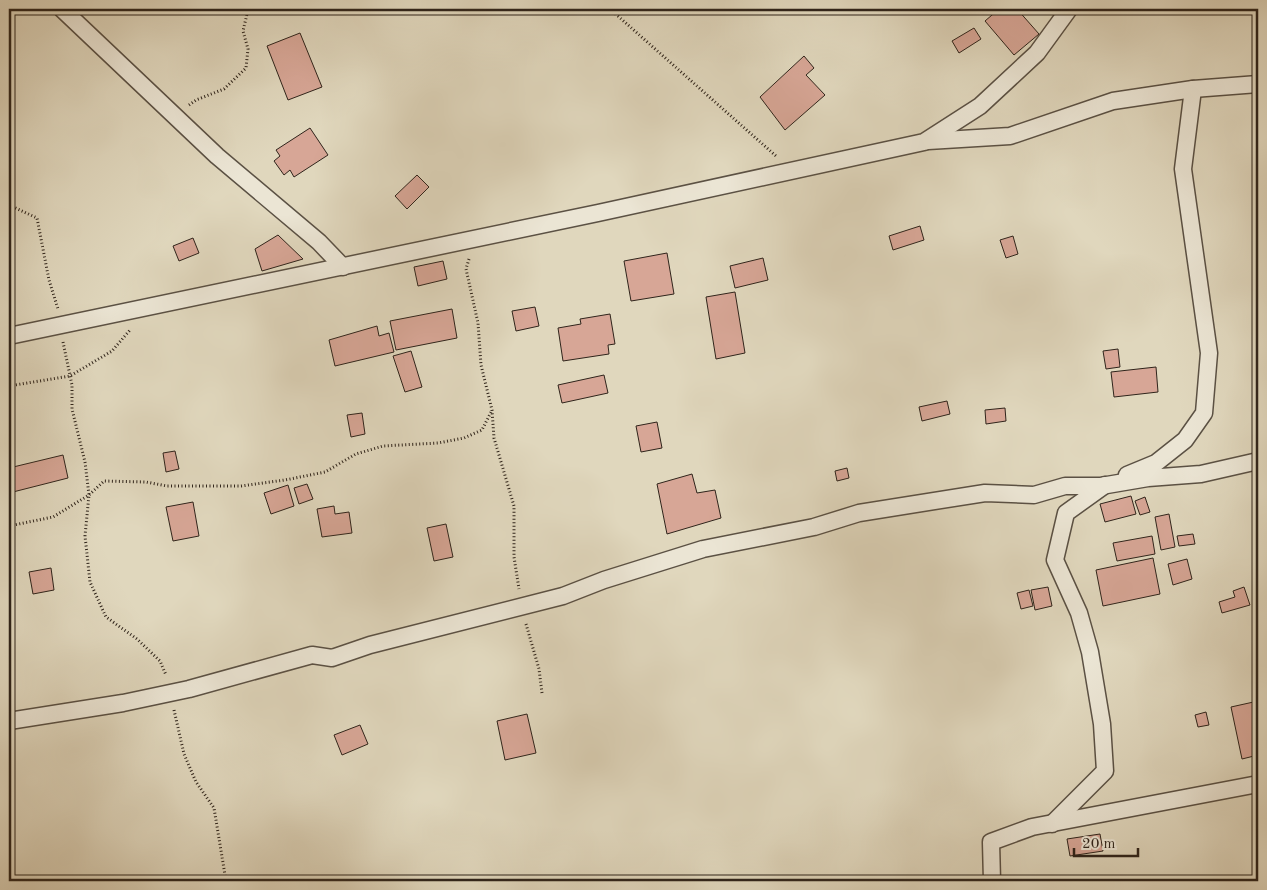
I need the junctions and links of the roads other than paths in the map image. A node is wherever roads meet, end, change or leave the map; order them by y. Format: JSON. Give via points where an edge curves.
{"nodes":[{"id":1,"x":62,"y":9,"type":"edge"},
{"id":2,"x":1069,"y":9,"type":"edge"},
{"id":3,"x":1258,"y":84,"type":"edge"},
{"id":4,"x":1193,"y":89,"type":"junction"},
{"id":5,"x":924,"y":142,"type":"junction"},
{"id":6,"x":343,"y":266,"type":"junction"},
{"id":7,"x":9,"y":336,"type":"edge"},
{"id":8,"x":1258,"y":460,"type":"edge"},
{"id":9,"x":1102,"y":486,"type":"junction"},
{"id":10,"x":9,"y":721,"type":"edge"},
{"id":11,"x":1258,"y":784,"type":"edge"},
{"id":12,"x":1052,"y":824,"type":"junction"},
{"id":13,"x":992,"y":881,"type":"edge"}],
"edges":[{"from":1,"to":6,"type":"street","via":[[217,156]]},
{"from":2,"to":5,"type":"street","via":[[1037,53],[980,106]]},
{"from":3,"to":4,"type":"street"},
{"from":4,"to":5,"type":"street","via":[[1113,101],[1010,136]]},
{"from":4,"to":9,"type":"street","via":[[1183,169],[1209,353],[1204,413],[1185,440],[1156,463]]},
{"from":5,"to":6,"type":"street"},
{"from":6,"to":7,"type":"street"},
{"from":8,"to":9,"type":"street","via":[[1201,474]]},
{"from":9,"to":10,"type":"street","via":[[1065,486],[1034,495],[985,493],[859,512],[814,526],[703,549],[563,596],[370,645],[332,658],[312,655],[123,703]]},
{"from":9,"to":12,"type":"street","via":[[1066,513],[1055,560],[1079,613],[1090,652],[1102,724],[1105,771]]},
{"from":11,"to":12,"type":"street"},
{"from":12,"to":13,"type":"street","via":[[1032,827],[991,842]]}]}
